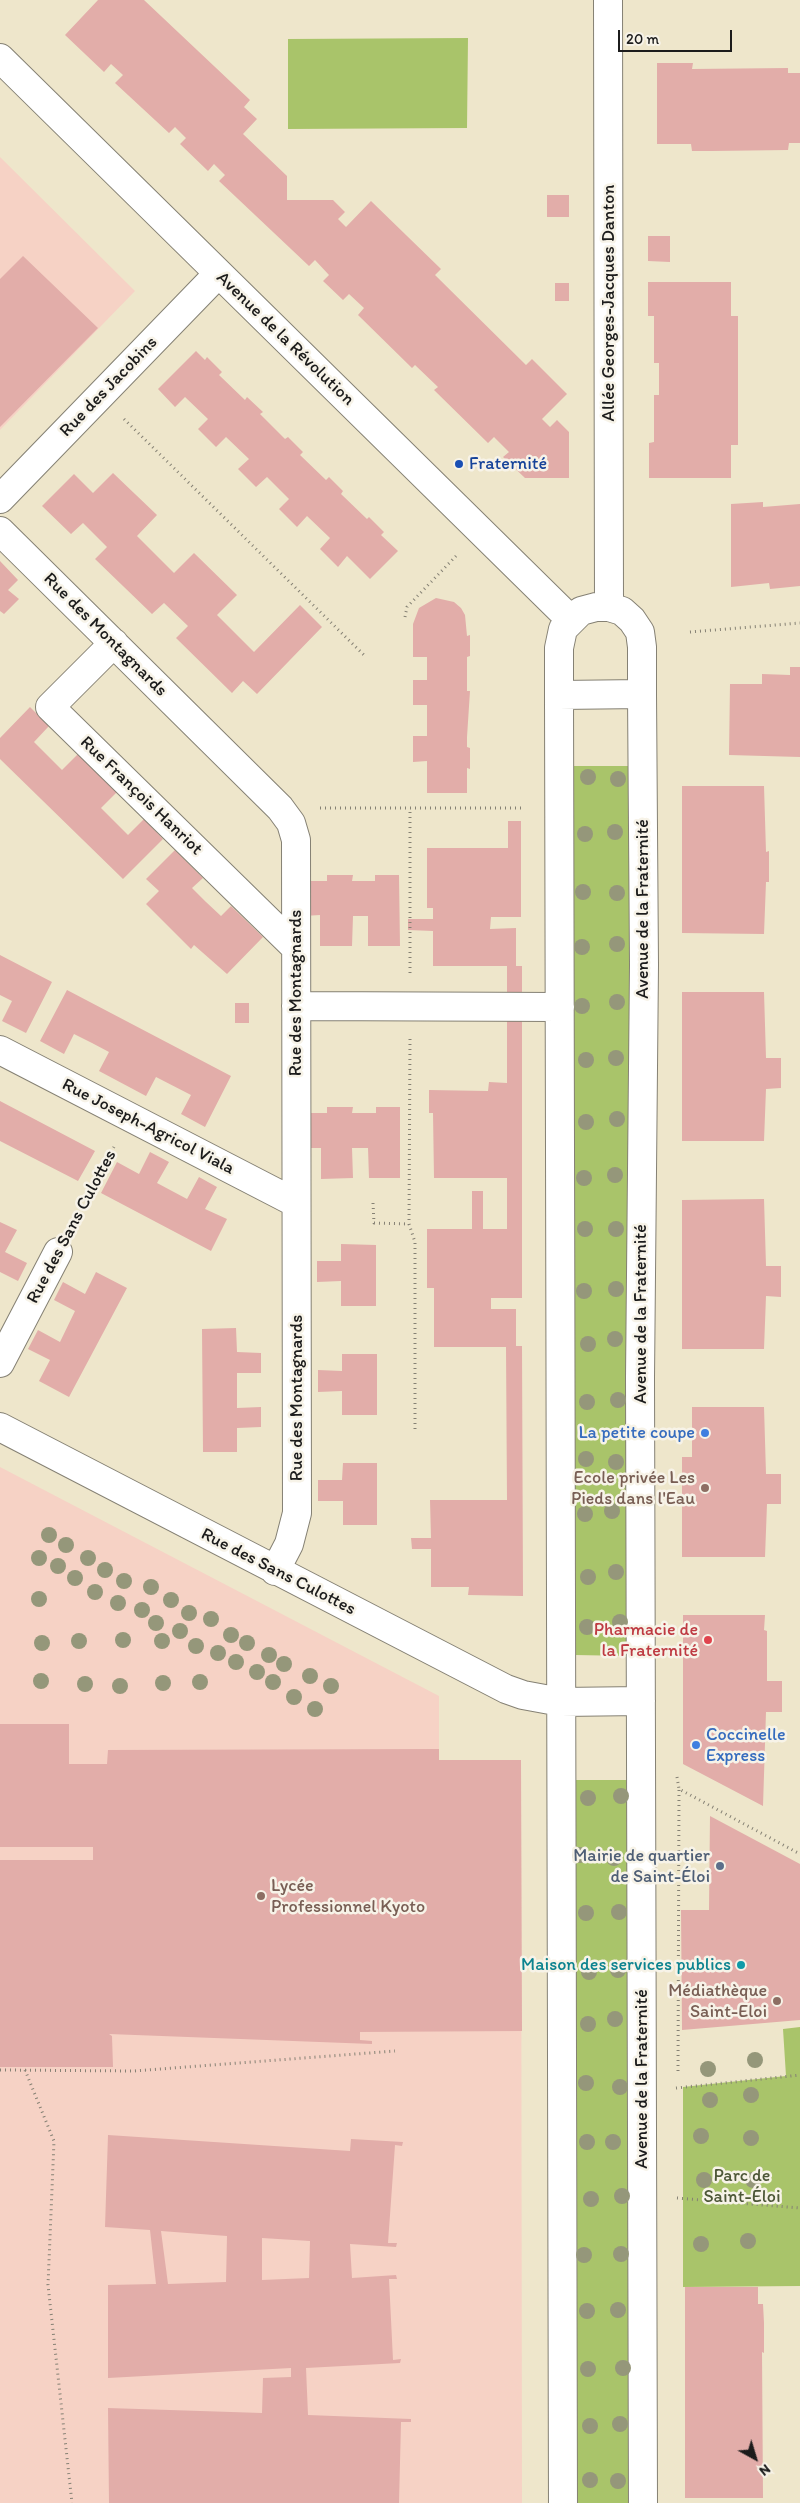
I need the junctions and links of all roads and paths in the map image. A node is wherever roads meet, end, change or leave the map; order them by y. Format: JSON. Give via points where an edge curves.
{"nodes":[{"id":1,"x":608,"y":0,"type":"edge"},
{"id":2,"x":0,"y":58,"type":"edge"},
{"id":3,"x":218,"y":274,"type":"junction"},
{"id":4,"x":100,"y":396,"type":"junction"},
{"id":5,"x":0,"y":499,"type":"edge"},
{"id":6,"x":0,"y":532,"type":"edge"},
{"id":7,"x":456,"y":556,"type":"dead end"},
{"id":8,"x":610,"y":607,"type":"junction"},
{"id":9,"x":405,"y":617,"type":"dead end"},
{"id":10,"x":570,"y":620,"type":"junction"},
{"id":11,"x":800,"y":623,"type":"edge"},
{"id":12,"x":690,"y":632,"type":"dead end"},
{"id":13,"x":114,"y":643,"type":"junction"},
{"id":14,"x":366,"y":657,"type":"dead end"},
{"id":15,"x":642,"y":694,"type":"junction"},
{"id":16,"x":559,"y":695,"type":"junction"},
{"id":17,"x":280,"y":808,"type":"junction"},
{"id":18,"x":410,"y":808,"type":"junction"},
{"id":19,"x":525,"y":808,"type":"dead end"},
{"id":20,"x":296,"y":948,"type":"junction"},
{"id":21,"x":296,"y":1006,"type":"junction"},
{"id":22,"x":410,"y":1007,"type":"junction"},
{"id":23,"x":560,"y":1007,"type":"junction"},
{"id":24,"x":0,"y":1050,"type":"edge"},
{"id":25,"x":129,"y":1117,"type":"junction"},
{"id":26,"x":296,"y":1203,"type":"junction"},
{"id":27,"x":373,"y":1203,"type":"dead end"},
{"id":28,"x":410,"y":1224,"type":"junction"},
{"id":29,"x":58,"y":1252,"type":"joint"},
{"id":30,"x":0,"y":1363,"type":"edge"},
{"id":31,"x":0,"y":1427,"type":"edge"},
{"id":32,"x":415,"y":1433,"type":"dead end"},
{"id":33,"x":275,"y":1570,"type":"junction"},
{"id":34,"x":641,"y":1701,"type":"junction"},
{"id":35,"x":561,"y":1702,"type":"junction"},
{"id":36,"x":679,"y":1789,"type":"dead end"},
{"id":37,"x":395,"y":2051,"type":"dead end"},
{"id":38,"x":0,"y":2070,"type":"edge"},
{"id":39,"x":25,"y":2070,"type":"junction"},
{"id":40,"x":800,"y":2075,"type":"edge"},
{"id":41,"x":676,"y":2198,"type":"dead end"},
{"id":42,"x":800,"y":2208,"type":"edge"},
{"id":43,"x":72,"y":2503,"type":"edge"},
{"id":44,"x":563,"y":2503,"type":"edge"},
{"id":45,"x":643,"y":2503,"type":"edge"}],
"edges":[{"from":1,"to":8,"type":"street","name":"Allée Georges-Jacques Danton"},
{"from":2,"to":3,"type":"street","name":"Avenue de la Révolution"},
{"from":3,"to":4,"type":"street","name":"Rue des Jacobins"},
{"from":3,"to":10,"type":"street","name":"Avenue de la Révolution"},
{"from":4,"to":5,"type":"street","name":"Rue des Jacobins"},
{"from":4,"to":14,"type":"path"},
{"from":6,"to":13,"type":"street","name":"Rue des Montagnards"},
{"from":7,"to":9,"type":"path","via":[[407,607]]},
{"from":8,"to":10,"type":"street","via":[[581,611]]},
{"from":8,"to":15,"type":"street","via":[[632,620],[640,632]]},
{"from":10,"to":16,"type":"street","via":[[560,638]]},
{"from":11,"to":12,"type":"path"},
{"from":13,"to":17,"type":"street","name":"Rue des Montagnards"},
{"from":13,"to":20,"type":"street","name":"Rue François Hanriot","via":[[50,707]]},
{"from":15,"to":16,"type":"street"},
{"from":15,"to":34,"type":"street","name":"Avenue de la Fraternité"},
{"from":16,"to":23,"type":"street"},
{"from":17,"to":18,"type":"path"},
{"from":17,"to":20,"type":"street","name":"Rue des Montagnards","via":[[291,823],[296,840]]},
{"from":18,"to":19,"type":"path"},
{"from":18,"to":22,"type":"path"},
{"from":20,"to":21,"type":"street","name":"Rue des Montagnards"},
{"from":21,"to":22,"type":"street"},
{"from":21,"to":26,"type":"street","name":"Rue des Montagnards"},
{"from":22,"to":23,"type":"street"},
{"from":22,"to":28,"type":"path"},
{"from":23,"to":35,"type":"street"},
{"from":24,"to":25,"type":"street","name":"Rue Joseph-Agricol Viala"},
{"from":25,"to":26,"type":"street","name":"Rue Joseph-Agricol Viala"},
{"from":25,"to":29,"type":"path","name":"Rue des Sans Culottes"},
{"from":26,"to":33,"type":"street","name":"Rue des Montagnards","via":[[297,1514],[292,1537]]},
{"from":27,"to":28,"type":"path","via":[[374,1223]]},
{"from":28,"to":32,"type":"path","via":[[414,1242]]},
{"from":29,"to":30,"type":"street","name":"Rue des Sans Culottes"},
{"from":31,"to":33,"type":"street","name":"Rue des Sans Culottes"},
{"from":33,"to":35,"type":"street","name":"Rue des Sans Culottes","via":[[488,1681],[523,1695]]},
{"from":34,"to":35,"type":"street","name":"Rue des Sans Culottes"},
{"from":34,"to":45,"type":"street","name":"Avenue de la Fraternité"},
{"from":35,"to":44,"type":"street"},
{"from":36,"to":40,"type":"path","via":[[679,2061],[675,2088]]},
{"from":37,"to":39,"type":"path","via":[[134,2071]]},
{"from":38,"to":39,"type":"path"},
{"from":39,"to":43,"type":"path","via":[[54,2141],[48,2285]]},
{"from":41,"to":42,"type":"path"}]}
